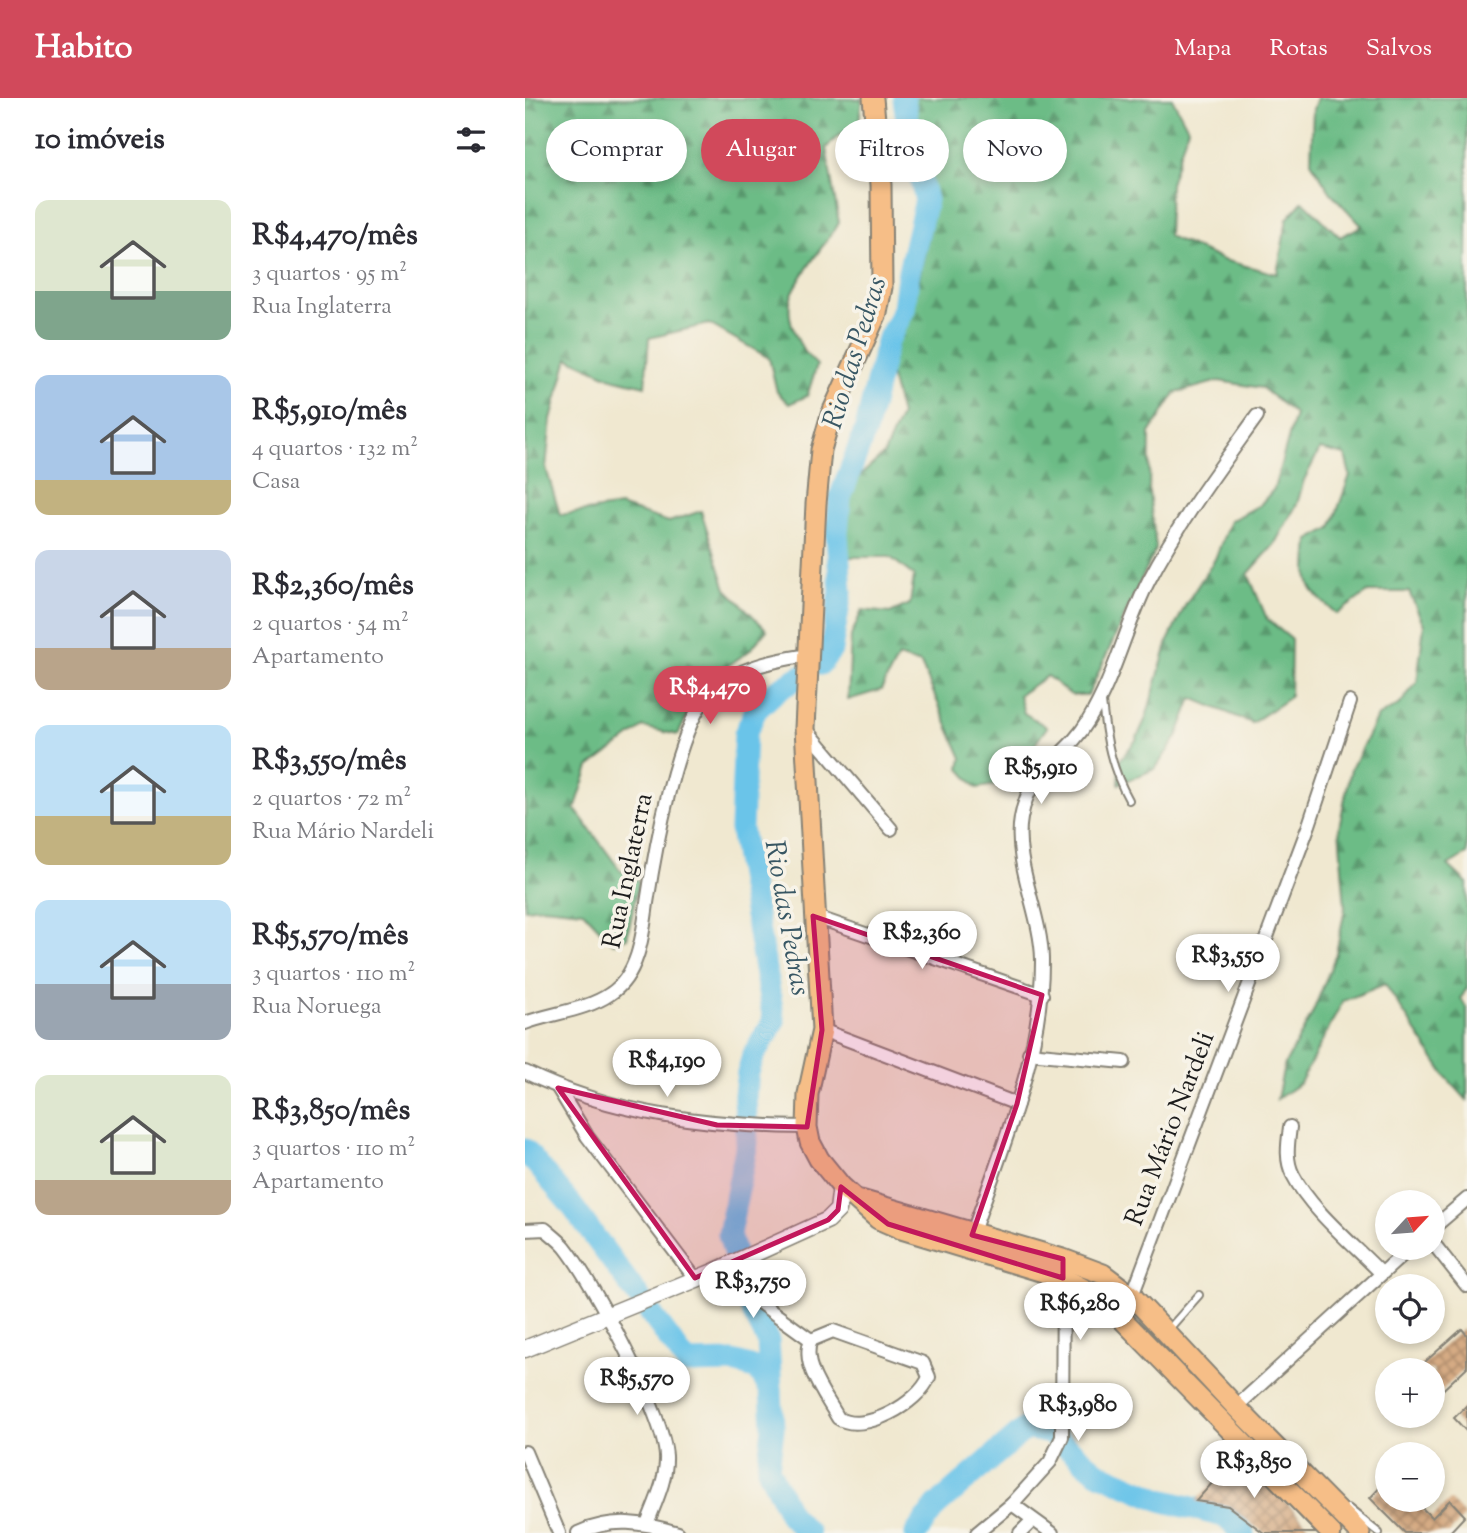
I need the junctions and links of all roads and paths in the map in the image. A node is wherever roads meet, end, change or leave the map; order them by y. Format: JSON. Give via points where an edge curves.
{"nodes":[{"id":1,"x":873,"y":98,"type":"edge"},
{"id":2,"x":1257,"y":416,"type":"dead end"},
{"id":3,"x":809,"y":655,"type":"junction"},
{"id":4,"x":1101,"y":693,"type":"junction"},
{"id":5,"x":1350,"y":702,"type":"dead end"},
{"id":6,"x":805,"y":728,"type":"junction"},
{"id":7,"x":1129,"y":800,"type":"dead end"},
{"id":8,"x":891,"y":830,"type":"dead end"},
{"id":9,"x":813,"y":916,"type":"junction"},
{"id":10,"x":1042,"y":995,"type":"junction"},
{"id":11,"x":525,"y":1023,"type":"edge"},
{"id":12,"x":822,"y":1030,"type":"junction"},
{"id":13,"x":1029,"y":1053,"type":"junction"},
{"id":14,"x":1124,"y":1062,"type":"dead end"},
{"id":15,"x":525,"y":1072,"type":"edge"},
{"id":16,"x":558,"y":1088,"type":"junction"},
{"id":17,"x":1017,"y":1104,"type":"junction"},
{"id":18,"x":807,"y":1127,"type":"junction"},
{"id":19,"x":1290,"y":1127,"type":"dead end"},
{"id":20,"x":847,"y":1192,"type":"junction"},
{"id":21,"x":1467,"y":1199,"type":"edge"},
{"id":22,"x":1445,"y":1218,"type":"edge"},
{"id":23,"x":525,"y":1230,"type":"edge"},
{"id":24,"x":972,"y":1234,"type":"junction"},
{"id":25,"x":1445,"y":1258,"type":"edge"},
{"id":26,"x":1396,"y":1260,"type":"edge"},
{"id":27,"x":1063,"y":1269,"type":"junction"},
{"id":28,"x":716,"y":1271,"type":"junction"},
{"id":29,"x":1381,"y":1273,"type":"junction"},
{"id":30,"x":695,"y":1278,"type":"junction"},
{"id":31,"x":1467,"y":1286,"type":"edge"},
{"id":32,"x":1199,"y":1295,"type":"dead end"},
{"id":33,"x":1132,"y":1296,"type":"junction"},
{"id":34,"x":607,"y":1315,"type":"junction"},
{"id":35,"x":1167,"y":1332,"type":"junction"},
{"id":36,"x":811,"y":1340,"type":"junction"},
{"id":37,"x":525,"y":1349,"type":"edge"},
{"id":38,"x":1236,"y":1407,"type":"junction"},
{"id":39,"x":525,"y":1452,"type":"edge"},
{"id":40,"x":1315,"y":1485,"type":"junction"},
{"id":41,"x":1012,"y":1504,"type":"junction"},
{"id":42,"x":1032,"y":1521,"type":"junction"},
{"id":43,"x":647,"y":1524,"type":"junction"},
{"id":44,"x":559,"y":1533,"type":"edge"},
{"id":45,"x":578,"y":1533,"type":"edge"},
{"id":46,"x":678,"y":1533,"type":"edge"},
{"id":47,"x":977,"y":1533,"type":"edge"},
{"id":48,"x":1020,"y":1533,"type":"edge"},
{"id":49,"x":1052,"y":1533,"type":"edge"},
{"id":50,"x":1331,"y":1533,"type":"edge"},
{"id":51,"x":1360,"y":1533,"type":"edge"},
{"id":52,"x":1379,"y":1533,"type":"edge"}],
"edges":[{"from":1,"to":3,"type":"main road","via":[[881,185],[882,287],[877,313],[831,415],[821,450]]},
{"from":2,"to":4,"type":"street","via":[[1149,580]]},
{"from":3,"to":6,"type":"main road"},
{"from":3,"to":11,"type":"street","name":"Rua Inglaterra","via":[[769,661],[710,692],[681,753],[656,837],[640,949],[626,977],[611,993]]},
{"from":4,"to":7,"type":"lane","via":[[1107,748],[1114,774]]},
{"from":4,"to":10,"type":"street","via":[[1088,721],[1042,769],[1027,792],[1020,820],[1020,845],[1039,919]]},
{"from":5,"to":33,"type":"street","name":"Rua Mário Nardeli","via":[[1309,825]]},
{"from":6,"to":8,"type":"street"},
{"from":6,"to":9,"type":"main road"},
{"from":9,"to":10,"type":"street"},
{"from":9,"to":12,"type":"main road"},
{"from":10,"to":13,"type":"street"},
{"from":12,"to":17,"type":"street"},
{"from":12,"to":18,"type":"main road","via":[[808,1094]]},
{"from":13,"to":14,"type":"street"},
{"from":13,"to":17,"type":"street"},
{"from":15,"to":16,"type":"street"},
{"from":16,"to":18,"type":"street","via":[[637,1110],[717,1125]]},
{"from":16,"to":30,"type":"street","via":[[587,1136]]},
{"from":17,"to":24,"type":"street"},
{"from":18,"to":20,"type":"main road","via":[[819,1159]]},
{"from":19,"to":29,"type":"street","via":[[1287,1153],[1292,1174],[1307,1196]]},
{"from":20,"to":24,"type":"main road"},
{"from":20,"to":27,"type":"main road","via":[[894,1227]]},
{"from":20,"to":28,"type":"street","via":[[828,1220]]},
{"from":21,"to":22,"type":"street"},
{"from":23,"to":34,"type":"street","via":[[545,1229],[565,1248]]},
{"from":24,"to":27,"type":"main road"},
{"from":25,"to":31,"type":"street"},
{"from":26,"to":29,"type":"street"},
{"from":27,"to":33,"type":"main road","via":[[1103,1274]]},
{"from":27,"to":41,"type":"street","via":[[1062,1437],[1050,1462]]},
{"from":27,"to":50,"type":"main road","via":[[1120,1317]]},
{"from":28,"to":30,"type":"street"},
{"from":28,"to":36,"type":"street"},
{"from":29,"to":38,"type":"street"},
{"from":30,"to":34,"type":"street"},
{"from":32,"to":35,"type":"lane"},
{"from":33,"to":35,"type":"main road"},
{"from":34,"to":37,"type":"street"},
{"from":34,"to":43,"type":"street","via":[[660,1428],[666,1457],[663,1482]]},
{"from":35,"to":38,"type":"main road"},
{"from":36,"to":36,"type":"street","via":[[833,1331],[923,1363],[929,1377],[908,1403],[886,1414],[846,1423],[838,1418],[810,1364],[806,1350]]},
{"from":38,"to":40,"type":"main road"},
{"from":39,"to":44,"type":"street"},
{"from":40,"to":51,"type":"main road"},
{"from":40,"to":52,"type":"lane"},
{"from":41,"to":42,"type":"street"},
{"from":41,"to":47,"type":"street"},
{"from":42,"to":48,"type":"street"},
{"from":42,"to":49,"type":"street"},
{"from":43,"to":45,"type":"street","via":[[625,1521]]},
{"from":43,"to":46,"type":"street"}]}
